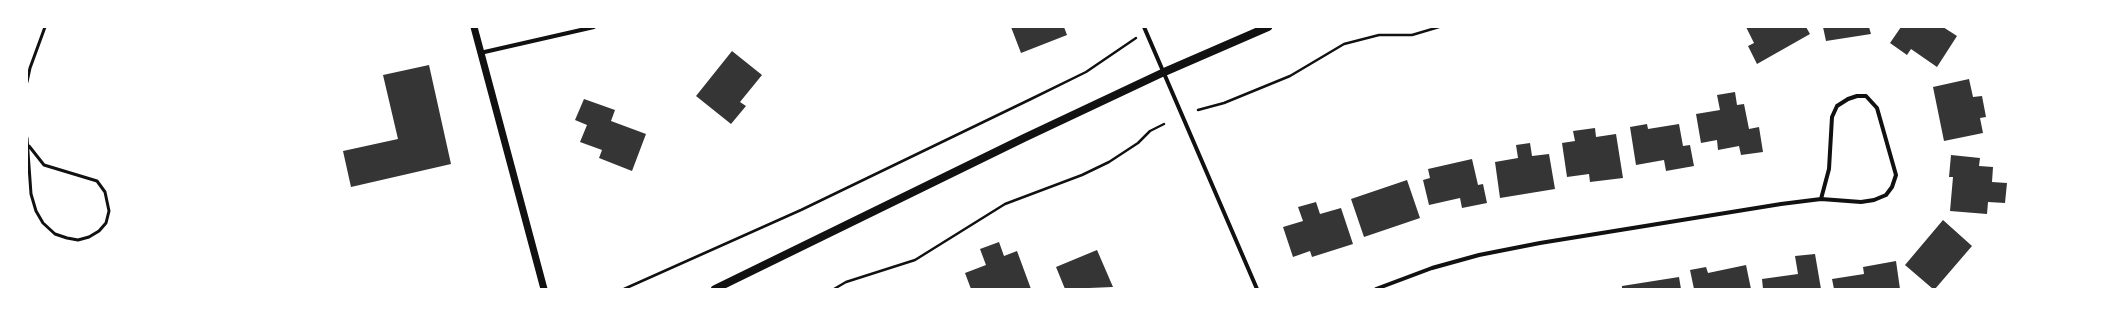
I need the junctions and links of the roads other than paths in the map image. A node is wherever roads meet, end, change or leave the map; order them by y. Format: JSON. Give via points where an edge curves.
{"nodes":[{"id":1,"x":45,"y":27,"type":"edge"},
{"id":2,"x":474,"y":27,"type":"edge"},
{"id":3,"x":594,"y":27,"type":"edge"},
{"id":4,"x":1144,"y":27,"type":"edge"},
{"id":5,"x":1268,"y":27,"type":"edge"},
{"id":6,"x":480,"y":53,"type":"junction"},
{"id":7,"x":1162,"y":73,"type":"junction"},
{"id":8,"x":27,"y":82,"type":"edge"},
{"id":9,"x":27,"y":138,"type":"edge"},
{"id":10,"x":29,"y":146,"type":"junction"},
{"id":11,"x":1821,"y":199,"type":"junction"},
{"id":12,"x":544,"y":289,"type":"edge"},
{"id":13,"x":716,"y":289,"type":"edge"},
{"id":14,"x":1257,"y":289,"type":"edge"},
{"id":15,"x":1376,"y":289,"type":"edge"}],
"edges":[{"from":1,"to":8,"type":"lane"},
{"from":2,"to":6,"type":"street"},
{"from":3,"to":6,"type":"street"},
{"from":4,"to":7,"type":"street"},
{"from":5,"to":7,"type":"main road"},
{"from":6,"to":12,"type":"street"},
{"from":7,"to":13,"type":"main road"},
{"from":7,"to":14,"type":"street"},
{"from":9,"to":10,"type":"lane"},
{"from":10,"to":10,"type":"lane","via":[[32,194],[36,211],[43,223],[55,234],[78,240],[99,231],[106,223],[110,211],[105,192],[97,181],[44,165]]},
{"from":11,"to":11,"type":"street","via":[[1861,202],[1874,200],[1886,195],[1892,187],[1896,175],[1881,118],[1875,105],[1866,96],[1848,98],[1837,106],[1832,117],[1829,169]]},
{"from":11,"to":15,"type":"street","via":[[1702,215],[1479,255],[1432,268]]}]}
